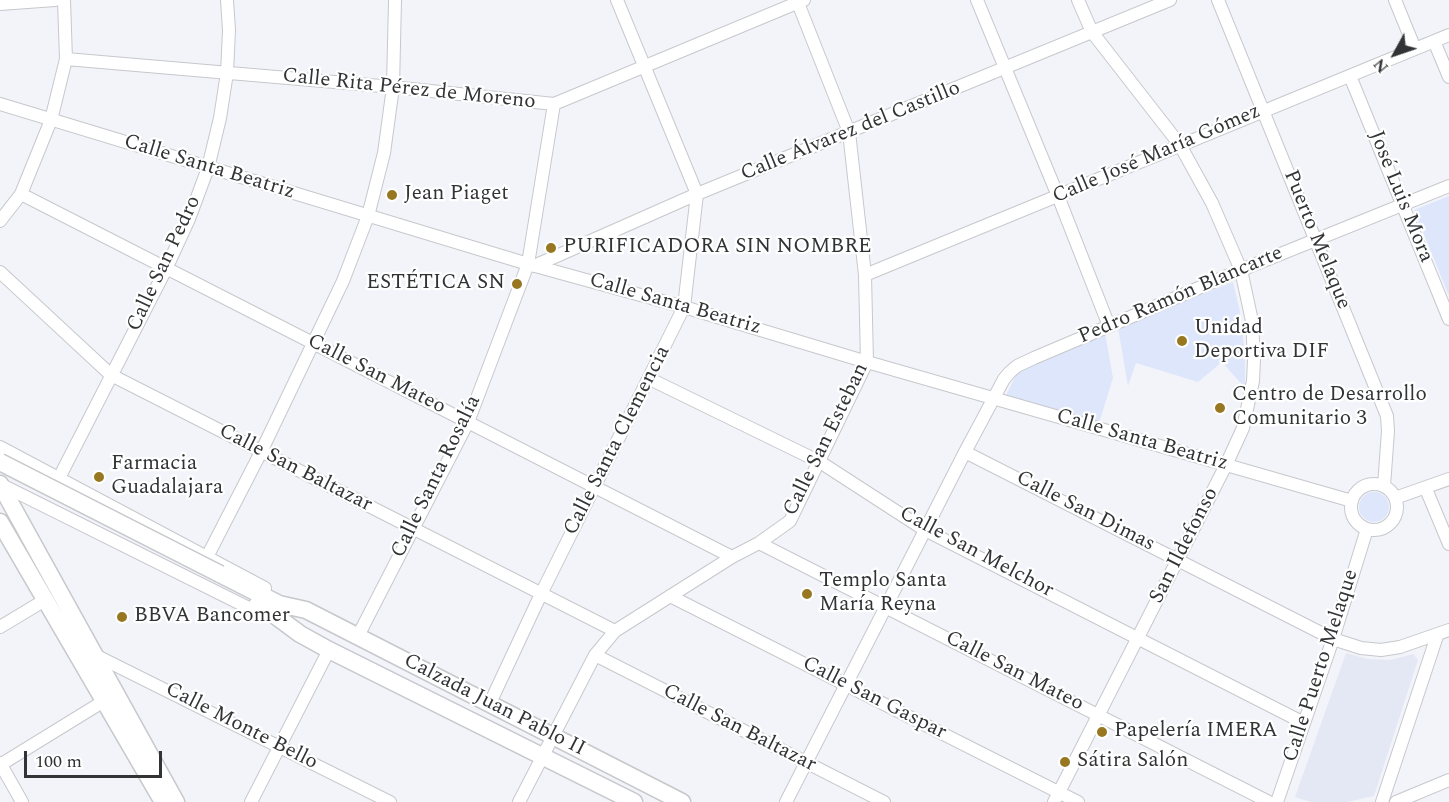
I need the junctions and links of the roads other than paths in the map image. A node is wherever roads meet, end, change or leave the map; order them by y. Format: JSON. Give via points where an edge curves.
{"nodes":[{"id":1,"x":55,"y":0,"type":"edge"},
{"id":2,"x":64,"y":0,"type":"edge"},
{"id":3,"x":227,"y":0,"type":"edge"},
{"id":4,"x":395,"y":0,"type":"edge"},
{"id":5,"x":617,"y":0,"type":"edge"},
{"id":6,"x":977,"y":0,"type":"edge"},
{"id":7,"x":1078,"y":0,"type":"edge"},
{"id":8,"x":1170,"y":0,"type":"edge"},
{"id":9,"x":1218,"y":0,"type":"edge"},
{"id":10,"x":1395,"y":0,"type":"edge"},
{"id":11,"x":801,"y":1,"type":"edge"},
{"id":12,"x":0,"y":4,"type":"edge"},
{"id":13,"x":1092,"y":32,"type":"junction"},
{"id":14,"x":1449,"y":35,"type":"edge"},
{"id":15,"x":1434,"y":41,"type":"junction"},
{"id":16,"x":1415,"y":49,"type":"junction"},
{"id":17,"x":66,"y":59,"type":"junction"},
{"id":18,"x":645,"y":66,"type":"junction"},
{"id":19,"x":1006,"y":69,"type":"junction"},
{"id":20,"x":227,"y":73,"type":"junction"},
{"id":21,"x":1350,"y":75,"type":"junction"},
{"id":22,"x":1449,"y":77,"type":"edge"},
{"id":23,"x":393,"y":87,"type":"junction"},
{"id":24,"x":0,"y":104,"type":"edge"},
{"id":25,"x":554,"y":104,"type":"junction"},
{"id":26,"x":1263,"y":111,"type":"junction"},
{"id":27,"x":51,"y":120,"type":"junction"},
{"id":28,"x":849,"y":132,"type":"junction"},
{"id":29,"x":1180,"y":145,"type":"junction"},
{"id":30,"x":208,"y":168,"type":"junction"},
{"id":31,"x":1449,"y":186,"type":"edge"},
{"id":32,"x":21,"y":194,"type":"junction"},
{"id":33,"x":697,"y":195,"type":"junction"},
{"id":34,"x":1058,"y":196,"type":"junction"},
{"id":35,"x":1403,"y":205,"type":"junction"},
{"id":36,"x":368,"y":216,"type":"junction"},
{"id":37,"x":0,"y":221,"type":"edge"},
{"id":38,"x":1316,"y":240,"type":"junction"},
{"id":39,"x":531,"y":265,"type":"junction"},
{"id":40,"x":166,"y":269,"type":"junction"},
{"id":41,"x":1241,"y":270,"type":"junction"},
{"id":42,"x":0,"y":272,"type":"edge"},
{"id":43,"x":865,"y":275,"type":"junction"},
{"id":44,"x":684,"y":307,"type":"junction"},
{"id":45,"x":1449,"y":319,"type":"edge"},
{"id":46,"x":1109,"y":326,"type":"junction"},
{"id":47,"x":314,"y":343,"type":"junction"},
{"id":48,"x":867,"y":362,"type":"junction"},
{"id":49,"x":111,"y":375,"type":"junction"},
{"id":50,"x":650,"y":379,"type":"junction"},
{"id":51,"x":993,"y":398,"type":"junction"},
{"id":52,"x":468,"y":422,"type":"junction"},
{"id":53,"x":0,"y":447,"type":"edge"},
{"id":54,"x":261,"y":452,"type":"junction"},
{"id":55,"x":965,"y":452,"type":"junction"},
{"id":56,"x":0,"y":462,"type":"edge"},
{"id":57,"x":820,"y":462,"type":"junction"},
{"id":58,"x":31,"y":463,"type":"junction"},
{"id":59,"x":1226,"y":465,"type":"junction"},
{"id":60,"x":0,"y":474,"type":"edge"},
{"id":61,"x":59,"y":478,"type":"junction"},
{"id":62,"x":1449,"y":479,"type":"edge"},
{"id":63,"x":0,"y":484,"type":"edge"},
{"id":64,"x":1384,"y":486,"type":"junction"},
{"id":65,"x":594,"y":487,"type":"junction"},
{"id":66,"x":1426,"y":489,"type":"junction"},
{"id":67,"x":21,"y":494,"type":"junction"},
{"id":68,"x":1395,"y":498,"type":"junction"},
{"id":69,"x":1352,"y":501,"type":"junction"},
{"id":70,"x":0,"y":522,"type":"edge"},
{"id":71,"x":413,"y":529,"type":"junction"},
{"id":72,"x":1367,"y":529,"type":"junction"},
{"id":73,"x":925,"y":530,"type":"junction"},
{"id":74,"x":759,"y":543,"type":"junction"},
{"id":75,"x":1449,"y":544,"type":"edge"},
{"id":76,"x":207,"y":557,"type":"junction"},
{"id":77,"x":732,"y":557,"type":"junction"},
{"id":78,"x":1178,"y":559,"type":"junction"},
{"id":79,"x":217,"y":579,"type":"junction"},
{"id":80,"x":542,"y":594,"type":"junction"},
{"id":81,"x":670,"y":596,"type":"junction"},
{"id":82,"x":45,"y":600,"type":"junction"},
{"id":83,"x":886,"y":607,"type":"junction"},
{"id":84,"x":306,"y":610,"type":"junction"},
{"id":85,"x":0,"y":627,"type":"edge"},
{"id":86,"x":1449,"y":630,"type":"edge"},
{"id":87,"x":615,"y":631,"type":"junction"},
{"id":88,"x":300,"y":634,"type":"junction"},
{"id":89,"x":358,"y":636,"type":"junction"},
{"id":90,"x":1437,"y":636,"type":"junction"},
{"id":91,"x":1138,"y":637,"type":"junction"},
{"id":92,"x":1333,"y":639,"type":"junction"},
{"id":93,"x":329,"y":650,"type":"junction"},
{"id":94,"x":92,"y":653,"type":"junction"},
{"id":95,"x":595,"y":655,"type":"junction"},
{"id":96,"x":846,"y":685,"type":"junction"},
{"id":97,"x":104,"y":701,"type":"junction"},
{"id":98,"x":490,"y":704,"type":"junction"},
{"id":99,"x":1099,"y":714,"type":"junction"},
{"id":100,"x":1304,"y":723,"type":"junction"},
{"id":101,"x":553,"y":736,"type":"junction"},
{"id":102,"x":279,"y":746,"type":"junction"},
{"id":103,"x":543,"y":756,"type":"junction"},
{"id":104,"x":806,"y":763,"type":"junction"},
{"id":105,"x":0,"y":764,"type":"edge"},
{"id":106,"x":1449,"y":780,"type":"edge"},
{"id":107,"x":1056,"y":797,"type":"edge"},
{"id":108,"x":22,"y":802,"type":"edge"},
{"id":109,"x":163,"y":802,"type":"edge"},
{"id":110,"x":176,"y":802,"type":"edge"},
{"id":111,"x":251,"y":802,"type":"edge"},
{"id":112,"x":390,"y":802,"type":"edge"},
{"id":113,"x":519,"y":802,"type":"edge"},
{"id":114,"x":634,"y":802,"type":"edge"},
{"id":115,"x":682,"y":802,"type":"edge"},
{"id":116,"x":786,"y":802,"type":"edge"},
{"id":117,"x":884,"y":802,"type":"edge"},
{"id":118,"x":1078,"y":802,"type":"edge"},
{"id":119,"x":1269,"y":802,"type":"edge"},
{"id":120,"x":1278,"y":802,"type":"edge"},
{"id":121,"x":1382,"y":802,"type":"edge"},
{"id":122,"x":1396,"y":802,"type":"edge"}],
"edges":[{"from":1,"to":12,"type":"street"},
{"from":2,"to":17,"type":"street"},
{"from":3,"to":20,"type":"street","name":"Calle San Pedro"},
{"from":4,"to":23,"type":"street"},
{"from":5,"to":18,"type":"street","name":"Calle Santa Clemencia"},
{"from":6,"to":19,"type":"street"},
{"from":7,"to":13,"type":"street","name":"San Ildefonso"},
{"from":8,"to":13,"type":"street","name":"Calle Álvarez del Castillo"},
{"from":9,"to":26,"type":"street","name":"Puerto Melaque"},
{"from":10,"to":16,"type":"street"},
{"from":11,"to":18,"type":"street","name":"Calle Rita Pérez de Moreno"},
{"from":11,"to":28,"type":"street","name":"Calle San Esteban"},
{"from":13,"to":19,"type":"street","name":"Calle Álvarez del Castillo"},
{"from":13,"to":29,"type":"street","name":"San Ildefonso"},
{"from":14,"to":15,"type":"street","name":"Calle José María Gómez"},
{"from":15,"to":16,"type":"street","name":"Calle José María Gómez"},
{"from":15,"to":22,"type":"street"},
{"from":16,"to":21,"type":"street","name":"Calle José María Gómez"},
{"from":17,"to":20,"type":"street","name":"Calle Rita Pérez de Moreno"},
{"from":17,"to":27,"type":"street"},
{"from":18,"to":25,"type":"street","name":"Calle Rita Pérez de Moreno"},
{"from":18,"to":33,"type":"street","name":"Calle Santa Clemencia"},
{"from":19,"to":28,"type":"street","name":"Calle Álvarez del Castillo"},
{"from":19,"to":34,"type":"street"},
{"from":20,"to":23,"type":"street","name":"Calle Rita Pérez de Moreno"},
{"from":20,"to":30,"type":"street","name":"Calle San Pedro"},
{"from":21,"to":26,"type":"street","name":"Calle José María Gómez"},
{"from":21,"to":35,"type":"street","name":"José Luis Mora"},
{"from":23,"to":25,"type":"street","name":"Calle Rita Pérez de Moreno"},
{"from":23,"to":36,"type":"street","via":[[384,153]]},
{"from":24,"to":27,"type":"street","name":"Calle Santa Beatriz"},
{"from":25,"to":39,"type":"street","name":"Calle Santa Rosalía"},
{"from":26,"to":29,"type":"street","name":"Calle José María Gómez"},
{"from":26,"to":38,"type":"street","name":"Puerto Melaque"},
{"from":27,"to":30,"type":"street","name":"Calle Santa Beatriz"},
{"from":27,"to":32,"type":"street"},
{"from":28,"to":33,"type":"street","name":"Calle Álvarez del Castillo"},
{"from":28,"to":43,"type":"street","name":"Calle San Esteban"},
{"from":29,"to":34,"type":"street","name":"Calle José María Gómez"},
{"from":29,"to":41,"type":"street","name":"San Ildefonso","via":[[1212,203]]},
{"from":30,"to":36,"type":"street","name":"Calle Santa Beatriz"},
{"from":30,"to":40,"type":"street","name":"Calle San Pedro"},
{"from":31,"to":35,"type":"street","name":"Pedro Ramón Blancarte"},
{"from":32,"to":37,"type":"street"},
{"from":32,"to":40,"type":"street","name":"Calle San Mateo"},
{"from":33,"to":39,"type":"street","name":"Calle Álvarez del Castillo"},
{"from":33,"to":44,"type":"street","name":"Calle Santa Clemencia"},
{"from":34,"to":43,"type":"street","name":"Calle José María Gómez"},
{"from":34,"to":46,"type":"street"},
{"from":35,"to":38,"type":"street","name":"Pedro Ramón Blancarte"},
{"from":35,"to":45,"type":"street","name":"José Luis Mora"},
{"from":36,"to":39,"type":"street","name":"Calle Santa Beatriz"},
{"from":36,"to":47,"type":"street","via":[[344,281]]},
{"from":38,"to":41,"type":"street","name":"Pedro Ramón Blancarte"},
{"from":38,"to":64,"type":"street","name":"Puerto Melaque","via":[[1387,416]]},
{"from":39,"to":44,"type":"street","name":"Calle Santa Beatriz"},
{"from":39,"to":52,"type":"street","name":"Calle Santa Rosalía"},
{"from":40,"to":47,"type":"street","name":"Calle San Mateo"},
{"from":40,"to":49,"type":"street","name":"Calle San Pedro"},
{"from":41,"to":46,"type":"street","name":"Pedro Ramón Blancarte"},
{"from":41,"to":59,"type":"street","name":"San Ildefonso","via":[[1253,330],[1253,381],[1247,416]]},
{"from":42,"to":49,"type":"street","name":"Calle San Baltazar"},
{"from":43,"to":48,"type":"street","name":"Calle San Esteban"},
{"from":44,"to":48,"type":"street","name":"Calle Santa Beatriz"},
{"from":44,"to":50,"type":"street","name":"Calle Santa Clemencia"},
{"from":46,"to":51,"type":"street","name":"Pedro Ramón Blancarte","via":[[1017,366]]},
{"from":47,"to":52,"type":"street","name":"Calle San Mateo"},
{"from":47,"to":54,"type":"street"},
{"from":48,"to":51,"type":"street","name":"Calle Santa Beatriz"},
{"from":48,"to":57,"type":"street","name":"Calle San Esteban"},
{"from":49,"to":54,"type":"street","name":"Calle San Baltazar"},
{"from":49,"to":61,"type":"street","name":"Calle San Pedro"},
{"from":50,"to":57,"type":"street","name":"Calle San Melchor"},
{"from":50,"to":65,"type":"street","name":"Calle Santa Clemencia"},
{"from":51,"to":55,"type":"street","name":"Pedro Ramón Blancarte"},
{"from":51,"to":59,"type":"street","name":"Calle Santa Beatriz"},
{"from":52,"to":65,"type":"street","name":"Calle San Mateo"},
{"from":52,"to":71,"type":"street","name":"Calle Santa Rosalía"},
{"from":53,"to":58,"type":"street","name":"Calzada Juan Pablo II"},
{"from":54,"to":71,"type":"street","name":"Calle San Baltazar"},
{"from":54,"to":76,"type":"street"},
{"from":55,"to":73,"type":"street","name":"Pedro Ramón Blancarte"},
{"from":55,"to":78,"type":"street","name":"Calle San Dimas"},
{"from":56,"to":79,"type":"main road","name":"Calzada Juan Pablo II","bridge":true},
{"from":57,"to":73,"type":"street","name":"Calle San Melchor"},
{"from":57,"to":74,"type":"street","name":"Calle San Esteban","via":[[790,521]]},
{"from":58,"to":61,"type":"street","name":"Calzada Juan Pablo II"},
{"from":58,"to":67,"type":"street","via":[[17,476]]},
{"from":59,"to":69,"type":"street","name":"Calle Santa Beatriz"},
{"from":59,"to":78,"type":"street","name":"San Ildefonso"},
{"from":60,"to":79,"type":"main road","name":"Calzada Juan Pablo II"},
{"from":61,"to":76,"type":"street","name":"Calzada Juan Pablo II"},
{"from":62,"to":66,"type":"street"},
{"from":63,"to":67,"type":"street","name":"Calzada Juan Pablo II"},
{"from":63,"to":94,"type":"main road"},
{"from":64,"to":68,"type":"street"},
{"from":64,"to":69,"type":"street","via":[[1360,488]]},
{"from":65,"to":77,"type":"street","name":"Calle San Mateo"},
{"from":65,"to":80,"type":"street","name":"Calle Santa Clemencia"},
{"from":66,"to":68,"type":"street"},
{"from":66,"to":75,"type":"street"},
{"from":67,"to":88,"type":"street","name":"Calzada Juan Pablo II"},
{"from":68,"to":72,"type":"street","via":[[1398,507],[1391,523],[1376,531]]},
{"from":69,"to":72,"type":"street","via":[[1354,518]]},
{"from":70,"to":82,"type":"main road"},
{"from":71,"to":80,"type":"street","name":"Calle San Baltazar"},
{"from":71,"to":89,"type":"street","name":"Calle Santa Rosalía"},
{"from":72,"to":92,"type":"street","name":"Calle Puerto Melaque"},
{"from":73,"to":83,"type":"street","name":"Pedro Ramón Blancarte"},
{"from":73,"to":91,"type":"street","name":"Calle San Melchor"},
{"from":74,"to":77,"type":"street","name":"Calle San Esteban"},
{"from":74,"to":83,"type":"street","name":"Calle San Mateo"},
{"from":76,"to":84,"type":"street","name":"Calzada Juan Pablo II"},
{"from":77,"to":81,"type":"street","name":"Calle San Esteban"},
{"from":78,"to":91,"type":"street","name":"San Ildefonso"},
{"from":78,"to":92,"type":"street","name":"Calle San Dimas"},
{"from":79,"to":84,"type":"main road","name":"Calzada Juan Pablo II","via":[[279,604]]},
{"from":79,"to":88,"type":"main road","name":"Calzada Juan Pablo II"},
{"from":80,"to":87,"type":"street","name":"Calle San Baltazar"},
{"from":80,"to":98,"type":"street","name":"Calle Santa Clemencia"},
{"from":81,"to":87,"type":"street","name":"Calle San Esteban"},
{"from":81,"to":96,"type":"street","name":"Calle San Gaspar"},
{"from":82,"to":85,"type":"street"},
{"from":82,"to":97,"type":"main road"},
{"from":83,"to":96,"type":"street","name":"Pedro Ramón Blancarte"},
{"from":83,"to":99,"type":"street","name":"Calle San Mateo"},
{"from":84,"to":89,"type":"main road","name":"Calzada Juan Pablo II"},
{"from":86,"to":90,"type":"street","name":"Calle San Dimas"},
{"from":87,"to":95,"type":"street","name":"Calle San Esteban"},
{"from":88,"to":93,"type":"main road","name":"Calzada Juan Pablo II"},
{"from":89,"to":98,"type":"main road","name":"Calzada Juan Pablo II"},
{"from":90,"to":92,"type":"street","name":"Calle San Dimas","via":[[1381,650]]},
{"from":90,"to":121,"type":"street"},
{"from":91,"to":99,"type":"street","name":"San Ildefonso"},
{"from":91,"to":100,"type":"street","name":"Calle San Melchor"},
{"from":92,"to":100,"type":"street","name":"Calle Puerto Melaque"},
{"from":93,"to":102,"type":"street"},
{"from":93,"to":103,"type":"main road","name":"Calzada Juan Pablo II"},
{"from":94,"to":102,"type":"street","name":"Calle Monte Bello"},
{"from":94,"to":110,"type":"main road"},
{"from":95,"to":101,"type":"street","name":"Calle San Esteban"},
{"from":95,"to":104,"type":"street","name":"Calle San Baltazar"},
{"from":96,"to":104,"type":"street","name":"Pedro Ramón Blancarte"},
{"from":96,"to":107,"type":"street","name":"Calle San Gaspar"},
{"from":97,"to":105,"type":"street"},
{"from":97,"to":109,"type":"main road"},
{"from":98,"to":101,"type":"main road","name":"Calzada Juan Pablo II"},
{"from":99,"to":107,"type":"street","name":"San Ildefonso"},
{"from":99,"to":119,"type":"street","name":"Calle San Mateo"},
{"from":100,"to":120,"type":"street","name":"Calle Puerto Melaque"},
{"from":101,"to":103,"type":"street","name":"Calle San Esteban"},
{"from":101,"to":115,"type":"main road","name":"Calzada Juan Pablo II"},
{"from":102,"to":111,"type":"street"},
{"from":102,"to":112,"type":"street","name":"Calle Monte Bello"},
{"from":103,"to":113,"type":"street","name":"Calle San Esteban"},
{"from":103,"to":114,"type":"main road","name":"Calzada Juan Pablo II"},
{"from":104,"to":116,"type":"street","name":"Pedro Ramón Blancarte"},
{"from":104,"to":117,"type":"street","name":"Calle San Baltazar"},
{"from":105,"to":108,"type":"street"},
{"from":106,"to":122,"type":"street"},
{"from":107,"to":118,"type":"street","name":"Calle San Gaspar"}]}
